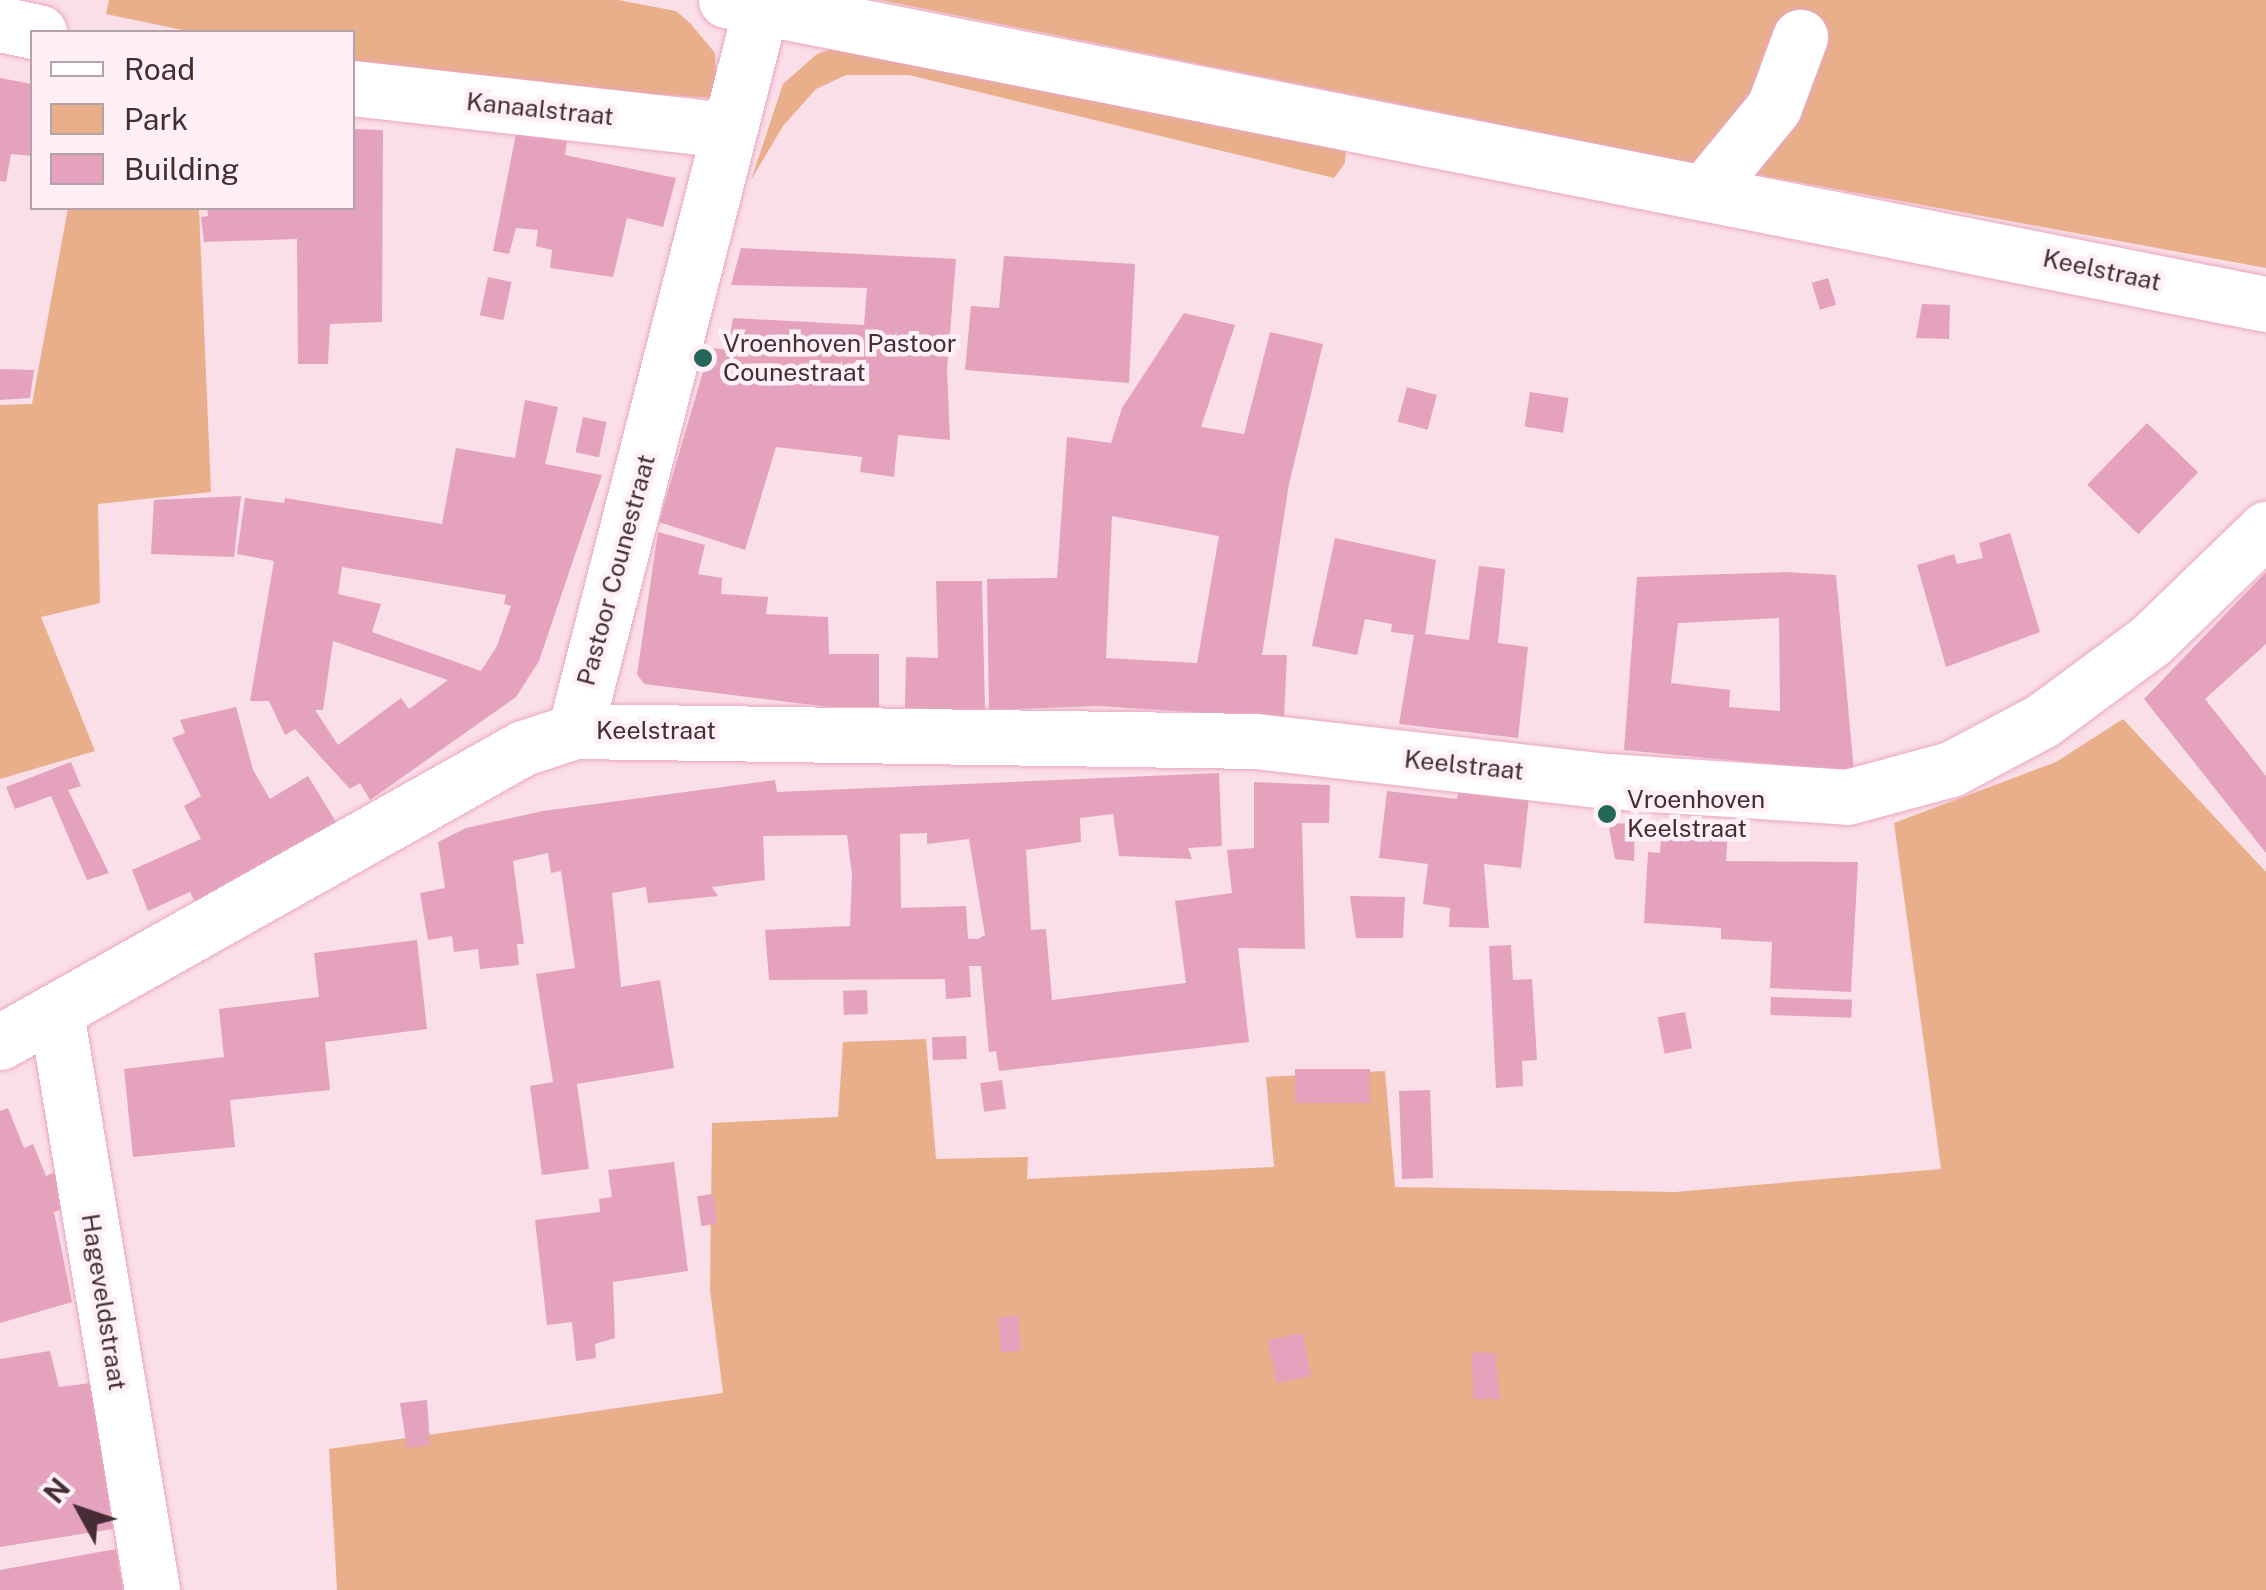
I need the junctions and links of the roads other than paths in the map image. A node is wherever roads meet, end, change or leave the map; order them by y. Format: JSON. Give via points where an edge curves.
{"nodes":[{"id":1,"x":744,"y":4,"type":"edge"},
{"id":2,"x":0,"y":24,"type":"edge"},
{"id":3,"x":30,"y":30,"type":"edge"},
{"id":4,"x":1800,"y":36,"type":"dead end"},
{"id":5,"x":355,"y":88,"type":"edge"},
{"id":6,"x":728,"y":130,"type":"junction"},
{"id":7,"x":1707,"y":189,"type":"junction"},
{"id":8,"x":2266,"y":304,"type":"edge"},
{"id":9,"x":2266,"y":530,"type":"edge"},
{"id":10,"x":575,"y":731,"type":"junction"},
{"id":11,"x":56,"y":1013,"type":"junction"},
{"id":12,"x":0,"y":1042,"type":"edge"},
{"id":13,"x":152,"y":1590,"type":"edge"}],
"edges":[{"from":1,"to":6,"type":"street","name":"Pastoor Counestraat"},
{"from":1,"to":7,"type":"street","name":"Keelstraat"},
{"from":2,"to":3,"type":"street"},
{"from":4,"to":7,"type":"street","via":[[1774,108]]},
{"from":5,"to":6,"type":"street","name":"Kanaalstraat"},
{"from":6,"to":10,"type":"street","name":"Pastoor Counestraat","via":[[699,268]]},
{"from":7,"to":8,"type":"street","name":"Keelstraat"},
{"from":9,"to":10,"type":"street","name":"Keelstraat","via":[[2151,640],[2044,720],[1950,770],[1848,798],[1608,781],[1255,741]]},
{"from":10,"to":11,"type":"street","via":[[523,748]]},
{"from":11,"to":12,"type":"street"},
{"from":11,"to":13,"type":"street","name":"Hageveldstraat"}]}
